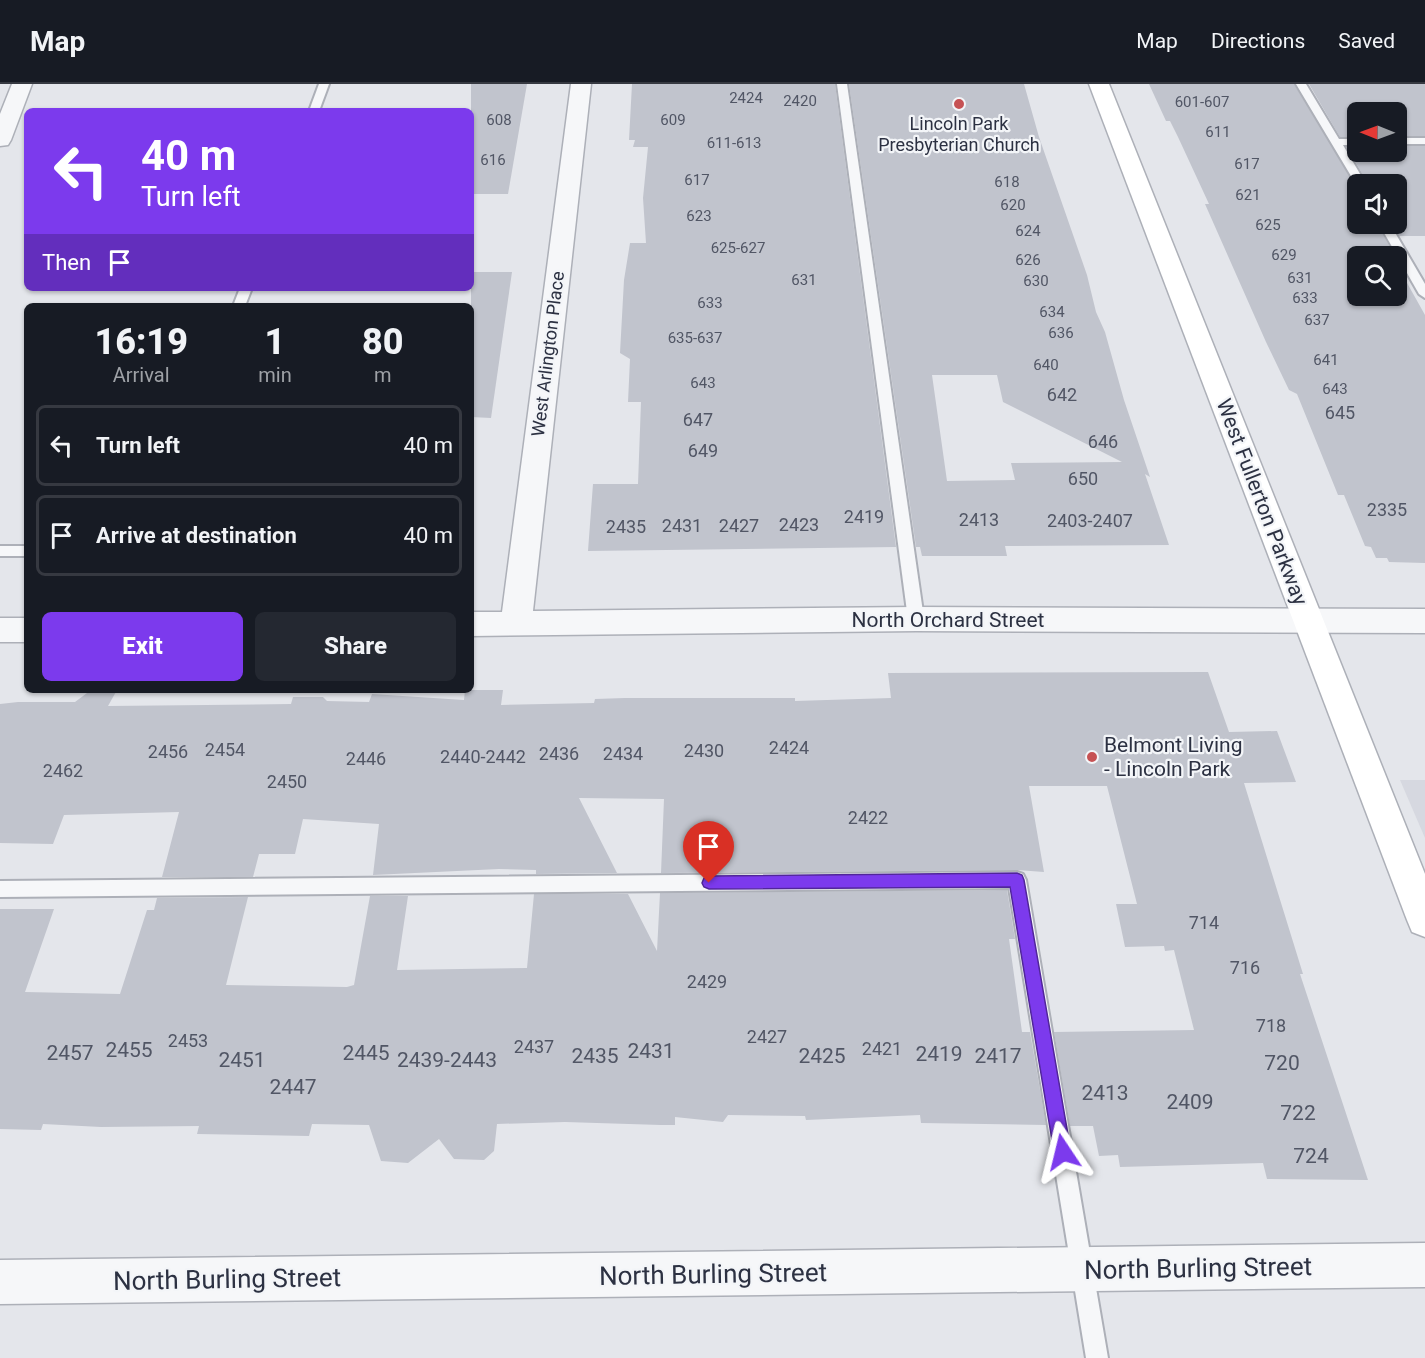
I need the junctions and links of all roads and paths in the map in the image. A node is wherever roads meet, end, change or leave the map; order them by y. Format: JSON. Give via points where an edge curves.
{"nodes":[{"id":1,"x":22,"y":84,"type":"edge"},
{"id":2,"x":324,"y":84,"type":"edge"},
{"id":3,"x":580,"y":84,"type":"edge"},
{"id":4,"x":842,"y":84,"type":"edge"},
{"id":5,"x":1099,"y":84,"type":"edge"},
{"id":6,"x":1301,"y":84,"type":"edge"},
{"id":7,"x":315,"y":108,"type":"edge"},
{"id":8,"x":0,"y":140,"type":"edge"},
{"id":9,"x":1407,"y":141,"type":"edge"},
{"id":10,"x":1425,"y":141,"type":"edge"},
{"id":11,"x":1336,"y":142,"type":"junction"},
{"id":12,"x":1347,"y":142,"type":"edge"},
{"id":13,"x":1355,"y":174,"type":"edge"},
{"id":14,"x":1390,"y":234,"type":"edge"},
{"id":15,"x":1425,"y":294,"type":"edge"},
{"id":16,"x":24,"y":550,"type":"edge"},
{"id":17,"x":0,"y":551,"type":"edge"},
{"id":18,"x":916,"y":619,"type":"junction"},
{"id":19,"x":1309,"y":621,"type":"junction"},
{"id":20,"x":1425,"y":621,"type":"edge"},
{"id":21,"x":474,"y":624,"type":"edge"},
{"id":22,"x":516,"y":624,"type":"junction"},
{"id":23,"x":0,"y":630,"type":"edge"},
{"id":24,"x":24,"y":630,"type":"edge"},
{"id":25,"x":0,"y":889,"type":"edge"},
{"id":26,"x":1425,"y":920,"type":"edge"},
{"id":27,"x":1425,"y":1266,"type":"edge"},
{"id":28,"x":1082,"y":1269,"type":"junction"},
{"id":29,"x":0,"y":1282,"type":"edge"},
{"id":30,"x":1097,"y":1358,"type":"edge"}],
"edges":[{"from":1,"to":8,"type":"street"},
{"from":2,"to":7,"type":"lane"},
{"from":3,"to":22,"type":"street","name":"West Arlington Place"},
{"from":4,"to":18,"type":"lane"},
{"from":5,"to":19,"type":"main road","name":"West Fullerton Parkway"},
{"from":6,"to":11,"type":"lane"},
{"from":9,"to":10,"type":"lane"},
{"from":11,"to":12,"type":"lane"},
{"from":11,"to":13,"type":"lane"},
{"from":14,"to":15,"type":"lane"},
{"from":16,"to":17,"type":"lane"},
{"from":18,"to":19,"type":"street","name":"North Orchard Street"},
{"from":18,"to":22,"type":"street","name":"North Orchard Street"},
{"from":19,"to":20,"type":"street","name":"North Orchard Street"},
{"from":19,"to":26,"type":"main road","name":"West Fullerton Parkway"},
{"from":21,"to":22,"type":"street","name":"North Orchard Street"},
{"from":23,"to":24,"type":"street"},
{"from":25,"to":28,"type":"lane","via":[[1017,880]]},
{"from":27,"to":28,"type":"street","name":"North Burling Street"},
{"from":28,"to":29,"type":"street","name":"North Burling Street"},
{"from":28,"to":30,"type":"lane"}]}
